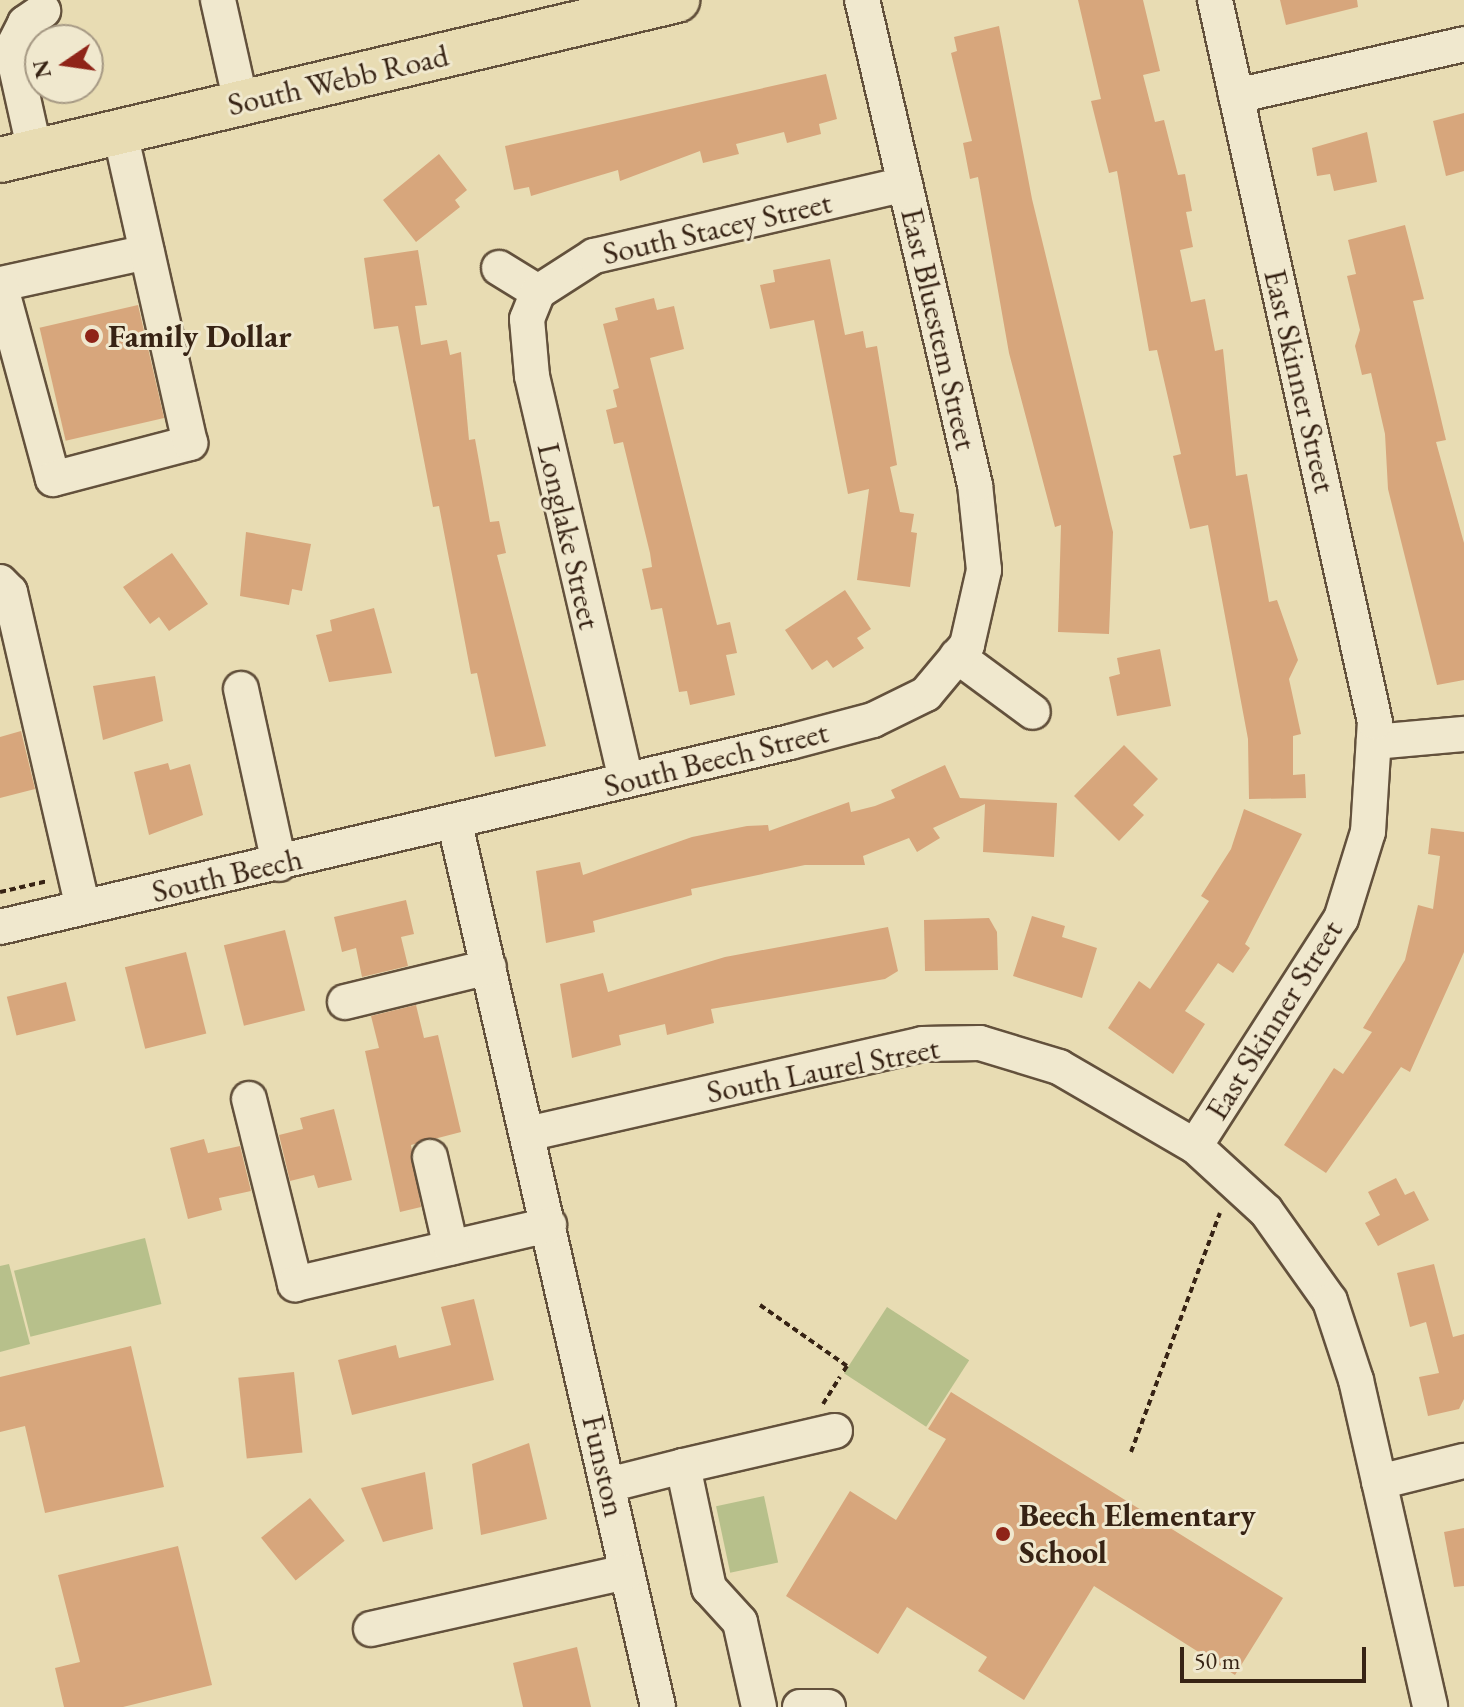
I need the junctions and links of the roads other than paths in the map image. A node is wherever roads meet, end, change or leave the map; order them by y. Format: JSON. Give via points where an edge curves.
{"nodes":[{"id":1,"x":218,"y":0,"type":"edge"},
{"id":2,"x":677,"y":0,"type":"edge"},
{"id":3,"x":862,"y":0,"type":"edge"},
{"id":4,"x":1215,"y":0,"type":"edge"},
{"id":5,"x":43,"y":11,"type":"dead end"},
{"id":6,"x":1464,"y":44,"type":"edge"},
{"id":7,"x":1236,"y":96,"type":"junction"},
{"id":8,"x":241,"y":103,"type":"junction"},
{"id":9,"x":120,"y":132,"type":"junction"},
{"id":10,"x":18,"y":156,"type":"edge"},
{"id":11,"x":905,"y":184,"type":"junction"},
{"id":12,"x":147,"y":252,"type":"junction"},
{"id":13,"x":499,"y":268,"type":"dead end"},
{"id":14,"x":3,"y":284,"type":"edge"},
{"id":15,"x":538,"y":292,"type":"junction"},
{"id":16,"x":0,"y":582,"type":"edge"},
{"id":17,"x":957,"y":656,"type":"junction"},
{"id":18,"x":241,"y":689,"type":"dead end"},
{"id":19,"x":1033,"y":712,"type":"dead end"},
{"id":20,"x":1464,"y":734,"type":"edge"},
{"id":21,"x":1374,"y":742,"type":"junction"},
{"id":22,"x":626,"y":780,"type":"junction"},
{"id":23,"x":455,"y":824,"type":"junction"},
{"id":24,"x":279,"y":864,"type":"junction"},
{"id":25,"x":83,"y":907,"type":"junction"},
{"id":26,"x":0,"y":927,"type":"edge"},
{"id":27,"x":489,"y":967,"type":"junction"},
{"id":28,"x":345,"y":1002,"type":"dead end"},
{"id":29,"x":249,"y":1099,"type":"dead end"},
{"id":30,"x":527,"y":1134,"type":"junction"},
{"id":31,"x":1195,"y":1146,"type":"junction"},
{"id":32,"x":430,"y":1157,"type":"dead end"},
{"id":33,"x":549,"y":1225,"type":"junction"},
{"id":34,"x":451,"y":1248,"type":"junction"},
{"id":35,"x":835,"y":1431,"type":"dead end"},
{"id":36,"x":1464,"y":1461,"type":"edge"},
{"id":37,"x":683,"y":1466,"type":"junction"},
{"id":38,"x":1379,"y":1482,"type":"junction"},
{"id":39,"x":608,"y":1485,"type":"junction"},
{"id":40,"x":627,"y":1572,"type":"junction"},
{"id":41,"x":371,"y":1629,"type":"dead end"},
{"id":42,"x":658,"y":1707,"type":"edge"},
{"id":43,"x":759,"y":1707,"type":"edge"},
{"id":44,"x":800,"y":1707,"type":"edge"},
{"id":45,"x":828,"y":1707,"type":"edge"},
{"id":46,"x":1430,"y":1707,"type":"edge"}],
"edges":[{"from":1,"to":8,"type":"street"},
{"from":2,"to":8,"type":"main road","name":"South Webb Road"},
{"from":3,"to":11,"type":"street","name":"East Bluestem Street"},
{"from":4,"to":7,"type":"street","name":"East Skinner Street"},
{"from":5,"to":10,"type":"street","via":[[25,23],[12,49]]},
{"from":6,"to":7,"type":"street"},
{"from":7,"to":21,"type":"street","name":"East Skinner Street","via":[[1350,599]]},
{"from":8,"to":9,"type":"main road","name":"South Webb Road"},
{"from":9,"to":10,"type":"main road","name":"South Webb Road"},
{"from":9,"to":12,"type":"street"},
{"from":11,"to":15,"type":"street","name":"South Stacey Street","via":[[594,256]]},
{"from":11,"to":17,"type":"street","name":"East Bluestem Street","via":[[975,485],[984,570],[967,645]]},
{"from":12,"to":14,"type":"street"},
{"from":12,"to":14,"type":"street","via":[[190,443],[53,479]]},
{"from":13,"to":15,"type":"street"},
{"from":15,"to":22,"type":"street","name":"Longlake Street","via":[[527,319],[532,376]]},
{"from":16,"to":25,"type":"street","via":[[10,592]]},
{"from":17,"to":19,"type":"street"},
{"from":17,"to":22,"type":"street","name":"South Beech Street","via":[[926,694],[873,720]]},
{"from":18,"to":24,"type":"street"},
{"from":20,"to":21,"type":"street"},
{"from":21,"to":31,"type":"street","name":"East Skinner Street","via":[[1368,832],[1341,919]]},
{"from":22,"to":23,"type":"street","name":"South Beech Street"},
{"from":23,"to":24,"type":"street","name":"South Beech"},
{"from":23,"to":27,"type":"street"},
{"from":24,"to":25,"type":"street","name":"South Beech"},
{"from":25,"to":26,"type":"street","name":"South Beech"},
{"from":27,"to":28,"type":"street"},
{"from":27,"to":30,"type":"street"},
{"from":29,"to":34,"type":"street","via":[[295,1284]]},
{"from":30,"to":31,"type":"street","name":"South Laurel Street","via":[[922,1044],[980,1043],[1059,1067]]},
{"from":30,"to":33,"type":"street","name":"Funston"},
{"from":31,"to":38,"type":"street","name":"East Skinner Street","via":[[1266,1211],[1330,1301]]},
{"from":32,"to":34,"type":"street"},
{"from":33,"to":34,"type":"street"},
{"from":33,"to":39,"type":"street","name":"Funston"},
{"from":35,"to":37,"type":"street"},
{"from":36,"to":38,"type":"street"},
{"from":37,"to":39,"type":"street"},
{"from":37,"to":43,"type":"street","via":[[709,1588],[740,1622]]},
{"from":38,"to":46,"type":"street","name":"East Skinner Street"},
{"from":39,"to":40,"type":"street","name":"Funston"},
{"from":40,"to":41,"type":"street"},
{"from":40,"to":42,"type":"street","name":"Funston"},
{"from":44,"to":45,"type":"street"}]}
